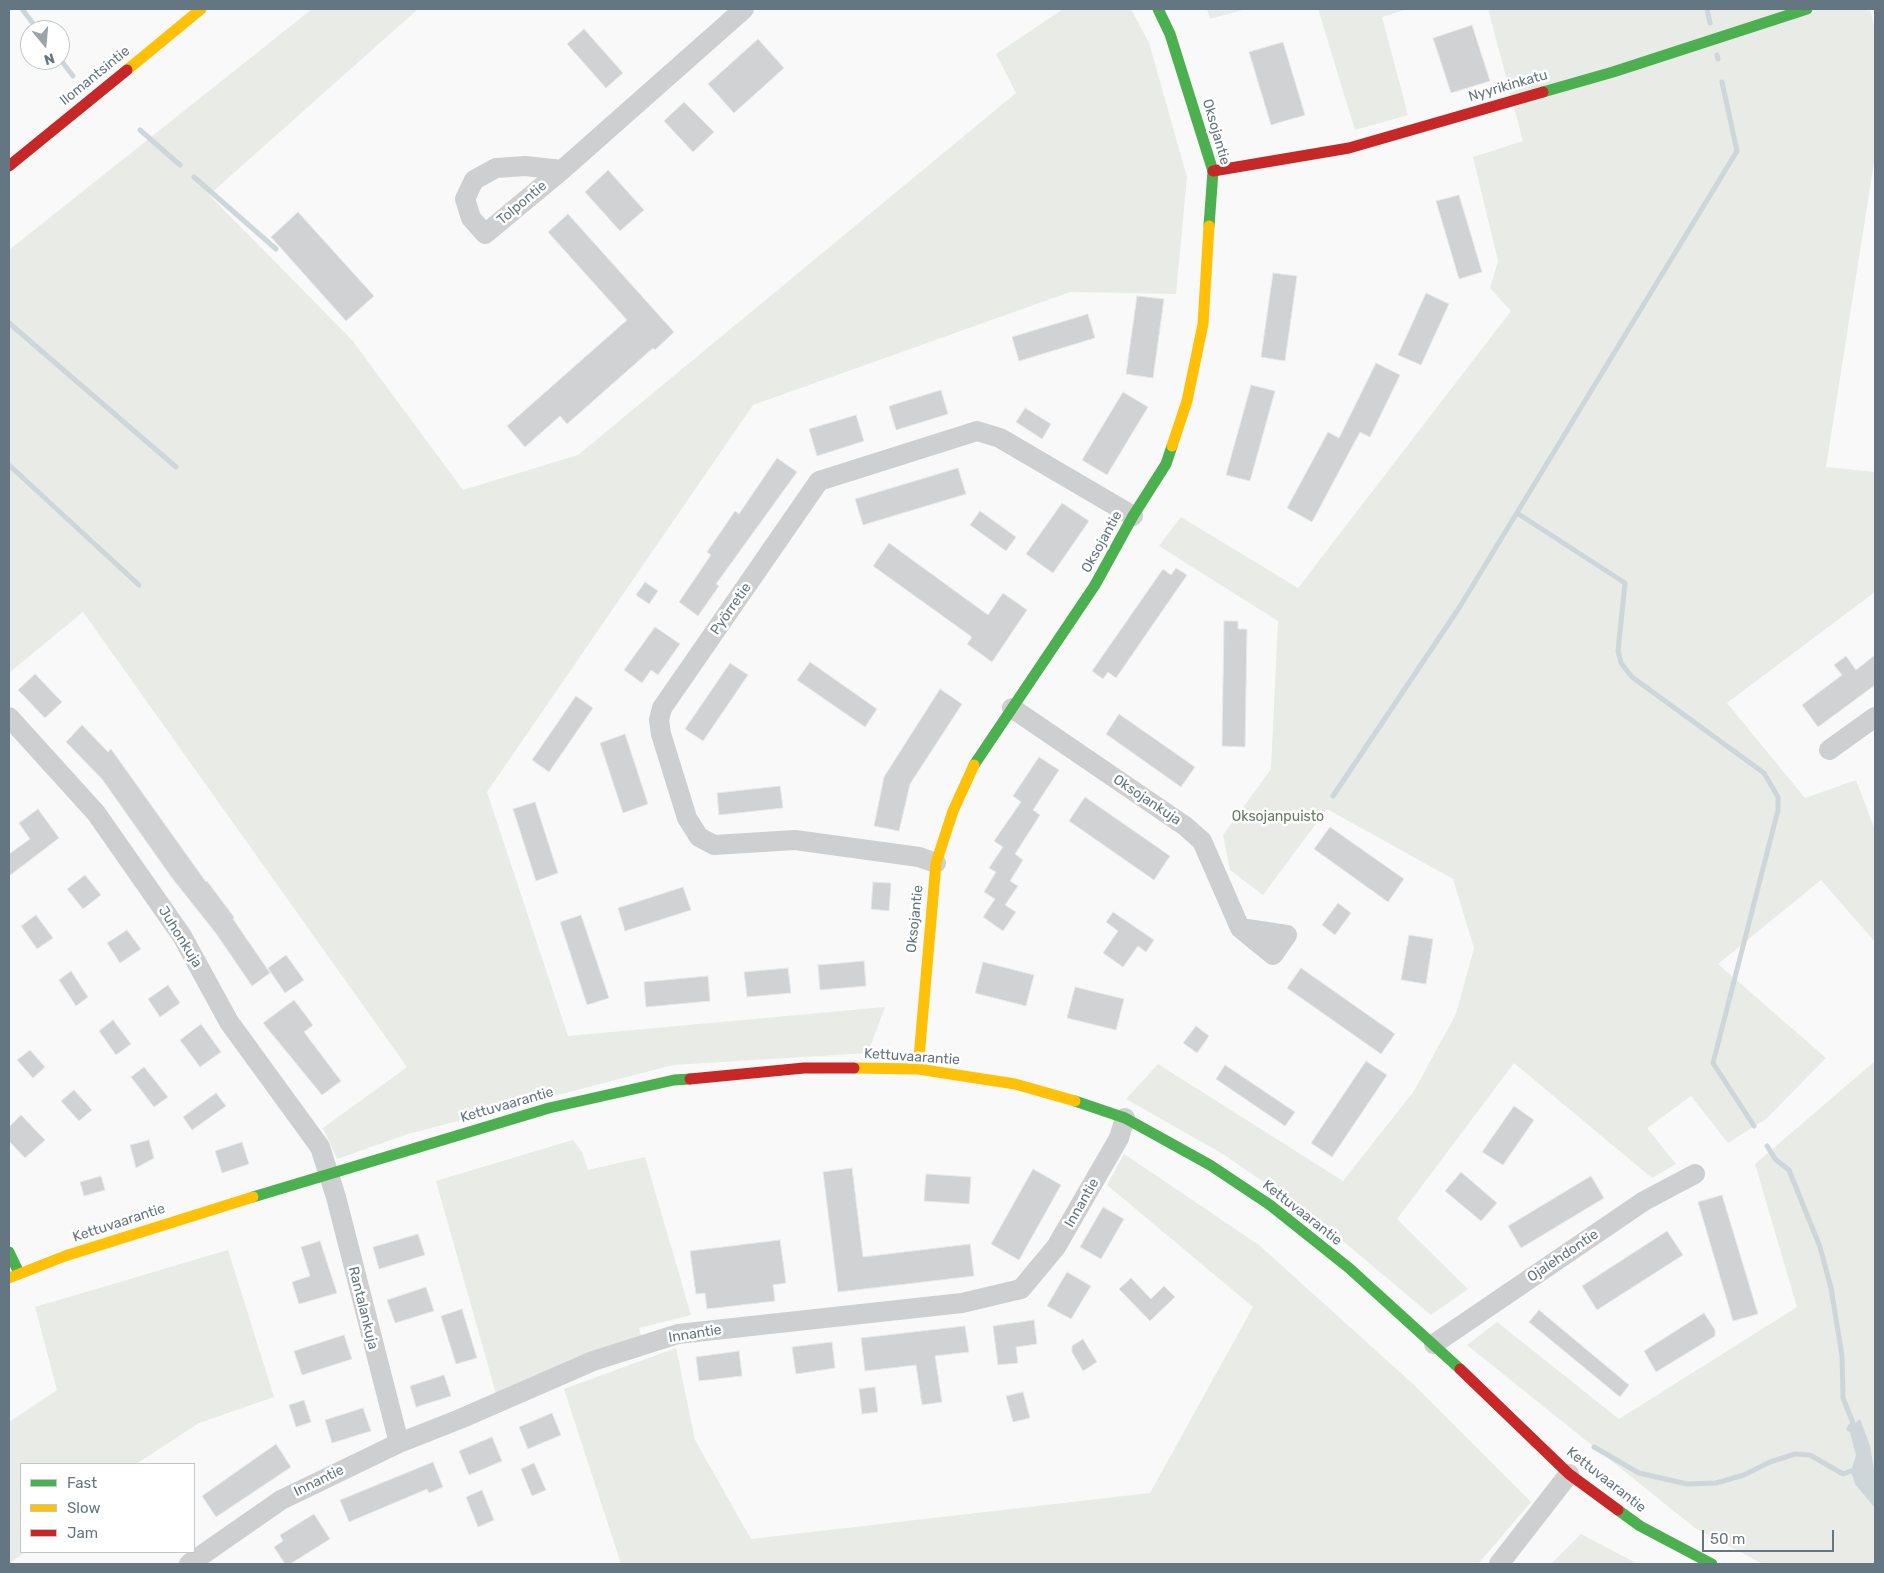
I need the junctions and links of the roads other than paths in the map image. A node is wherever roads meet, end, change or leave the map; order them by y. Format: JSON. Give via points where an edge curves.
{"nodes":[{"id":1,"x":201,"y":9,"type":"edge"},
{"id":2,"x":744,"y":9,"type":"edge"},
{"id":3,"x":1158,"y":9,"type":"edge"},
{"id":4,"x":1807,"y":9,"type":"edge"},
{"id":5,"x":9,"y":166,"type":"edge"},
{"id":6,"x":562,"y":170,"type":"junction"},
{"id":7,"x":1213,"y":171,"type":"junction"},
{"id":8,"x":1133,"y":516,"type":"junction"},
{"id":9,"x":1012,"y":708,"type":"junction"},
{"id":10,"x":9,"y":717,"type":"edge"},
{"id":11,"x":1875,"y":717,"type":"edge"},
{"id":12,"x":1829,"y":750,"type":"dead end"},
{"id":13,"x":936,"y":863,"type":"junction"},
{"id":14,"x":1240,"y":928,"type":"dead end"},
{"id":15,"x":918,"y":1069,"type":"junction"},
{"id":16,"x":1124,"y":1118,"type":"junction"},
{"id":17,"x":328,"y":1172,"type":"junction"},
{"id":18,"x":1695,"y":1174,"type":"dead end"},
{"id":19,"x":9,"y":1252,"type":"edge"},
{"id":20,"x":14,"y":1276,"type":"edge"},
{"id":21,"x":1434,"y":1344,"type":"junction"},
{"id":22,"x":399,"y":1443,"type":"junction"},
{"id":23,"x":1569,"y":1474,"type":"junction"},
{"id":24,"x":189,"y":1564,"type":"edge"},
{"id":25,"x":1499,"y":1564,"type":"edge"},
{"id":26,"x":1712,"y":1564,"type":"edge"}],
"edges":[{"from":1,"to":5,"type":"street","name":"Ilomantsintie"},
{"from":2,"to":6,"type":"street","name":"Tolpontie"},
{"from":3,"to":7,"type":"street","name":"Oksojantie","via":[[1170,34]]},
{"from":4,"to":7,"type":"street","name":"Nyyrikinkatu","via":[[1613,72],[1349,148]]},
{"from":6,"to":6,"type":"street","name":"Tolpontie","via":[[525,166],[496,168],[474,180],[465,199],[471,218],[485,234]]},
{"from":7,"to":8,"type":"street","name":"Oksojantie","via":[[1203,324],[1187,401],[1166,464]]},
{"from":8,"to":9,"type":"street","name":"Oksojantie","via":[[1095,585]]},
{"from":8,"to":13,"type":"street","name":"Pyörretie","via":[[1000,438],[977,431],[819,481],[662,708],[659,720],[661,734],[687,818],[699,837],[714,845],[795,840],[919,857]]},
{"from":9,"to":13,"type":"street","name":"Oksojantie","via":[[974,764],[952,811]]},
{"from":9,"to":14,"type":"street","name":"Oksojankuja","via":[[1185,826],[1202,842]]},
{"from":10,"to":17,"type":"street","name":"Juhonkuja","via":[[96,813],[182,936],[229,1022],[320,1147]]},
{"from":11,"to":12,"type":"street"},
{"from":13,"to":15,"type":"street","name":"Oksojantie"},
{"from":15,"to":16,"type":"street","name":"Kettuvaarantie","via":[[1015,1084],[1104,1109]]},
{"from":15,"to":17,"type":"street","name":"Kettuvaarantie","via":[[804,1068],[674,1080],[549,1108]]},
{"from":16,"to":21,"type":"street","name":"Kettuvaarantie","via":[[1210,1165],[1270,1205],[1349,1268]]},
{"from":16,"to":22,"type":"street","name":"Innantie","via":[[1119,1138],[1056,1247],[1021,1289],[962,1303],[678,1334],[593,1361]]},
{"from":17,"to":20,"type":"street","name":"Kettuvaarantie","via":[[65,1256]]},
{"from":17,"to":22,"type":"street","name":"Rantalankuja"},
{"from":18,"to":21,"type":"street","name":"Ojalehdontie","via":[[1644,1201]]},
{"from":19,"to":20,"type":"street"},
{"from":21,"to":23,"type":"street","name":"Kettuvaarantie"},
{"from":22,"to":24,"type":"street","name":"Innantie","via":[[282,1500]]},
{"from":23,"to":25,"type":"street"},
{"from":23,"to":26,"type":"street","name":"Kettuvaarantie","via":[[1640,1526]]}]}
